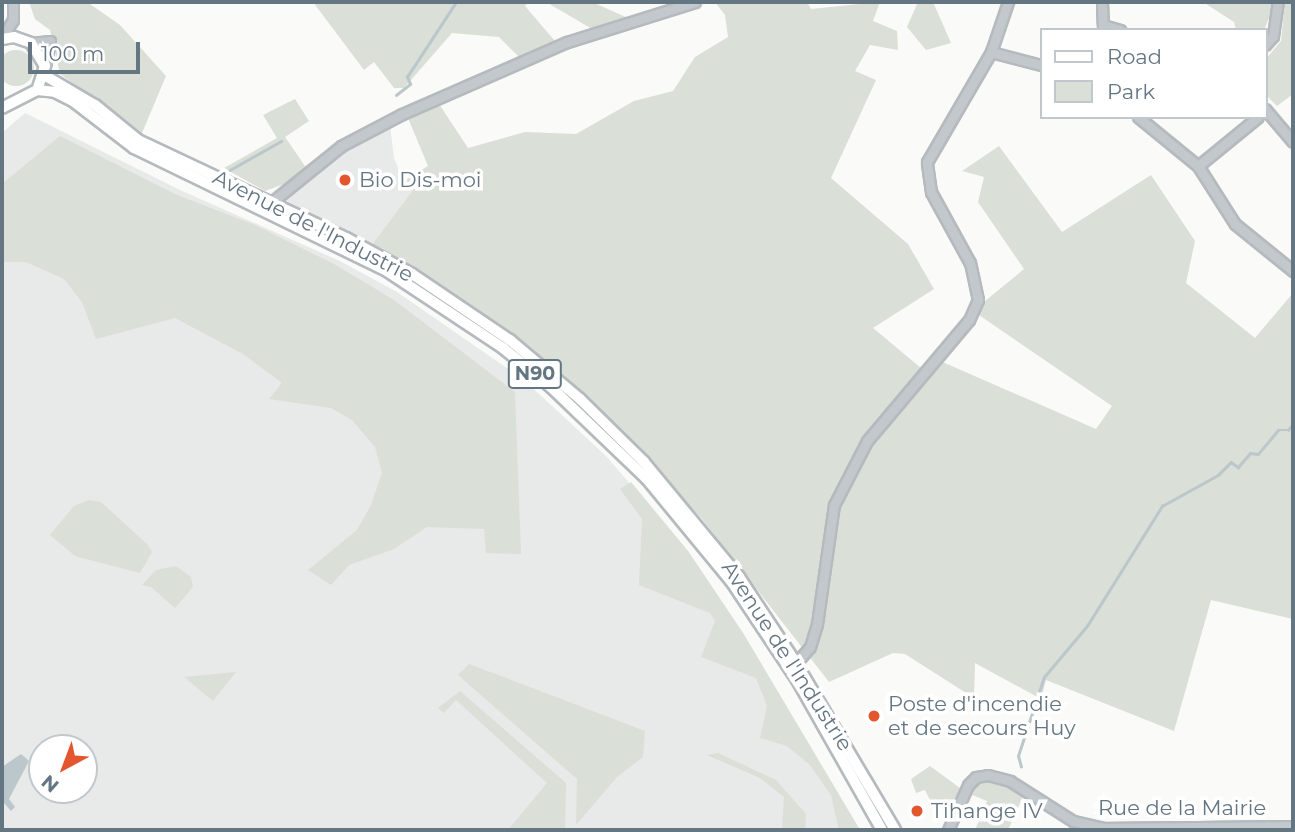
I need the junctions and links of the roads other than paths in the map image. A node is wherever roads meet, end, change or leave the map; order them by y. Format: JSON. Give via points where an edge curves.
{"nodes":[{"id":1,"x":13,"y":2,"type":"edge"},
{"id":2,"x":695,"y":2,"type":"edge"},
{"id":3,"x":1008,"y":2,"type":"edge"},
{"id":4,"x":1102,"y":2,"type":"edge"},
{"id":5,"x":1278,"y":2,"type":"edge"},
{"id":6,"x":13,"y":20,"type":"junction"},
{"id":7,"x":1113,"y":28,"type":"edge"},
{"id":8,"x":2,"y":38,"type":"edge"},
{"id":9,"x":27,"y":41,"type":"junction"},
{"id":10,"x":1267,"y":43,"type":"edge"},
{"id":11,"x":991,"y":52,"type":"junction"},
{"id":12,"x":1040,"y":65,"type":"edge"},
{"id":13,"x":45,"y":70,"type":"junction"},
{"id":14,"x":37,"y":90,"type":"junction"},
{"id":15,"x":2,"y":99,"type":"edge"},
{"id":16,"x":15,"y":101,"type":"junction"},
{"id":17,"x":2,"y":108,"type":"edge"},
{"id":18,"x":1267,"y":111,"type":"edge"},
{"id":19,"x":1140,"y":119,"type":"edge"},
{"id":20,"x":1256,"y":119,"type":"edge"},
{"id":21,"x":1293,"y":142,"type":"edge"},
{"id":22,"x":1198,"y":166,"type":"junction"},
{"id":23,"x":273,"y":203,"type":"junction"},
{"id":24,"x":260,"y":207,"type":"junction"},
{"id":25,"x":1293,"y":271,"type":"edge"},
{"id":26,"x":780,"y":656,"type":"junction"},
{"id":27,"x":796,"y":663,"type":"junction"},
{"id":28,"x":797,"y":680,"type":"junction"},
{"id":29,"x":1293,"y":827,"type":"edge"},
{"id":30,"x":882,"y":830,"type":"edge"},
{"id":31,"x":895,"y":830,"type":"edge"},
{"id":32,"x":948,"y":830,"type":"edge"}],
"edges":[{"from":1,"to":6,"type":"street"},
{"from":2,"to":23,"type":"street","via":[[567,42],[402,114],[325,156]]},
{"from":3,"to":11,"type":"street"},
{"from":4,"to":7,"type":"street","via":[[1103,25]]},
{"from":5,"to":10,"type":"street","via":[[1273,36]]},
{"from":6,"to":8,"type":"street"},
{"from":6,"to":9,"type":"street"},
{"from":8,"to":9,"type":"main road"},
{"from":9,"to":13,"type":"main road","number":"N90"},
{"from":11,"to":12,"type":"street"},
{"from":11,"to":27,"type":"street","via":[[927,162],[932,192],[970,264],[978,300],[961,330],[867,441],[834,505],[817,624],[810,647]]},
{"from":13,"to":14,"type":"main road"},
{"from":13,"to":23,"type":"main road","name":"Avenue de l'Industrie","number":"N90","via":[[138,140]]},
{"from":14,"to":16,"type":"main road"},
{"from":14,"to":24,"type":"main road","name":"Avenue de l'Industrie","number":"N90","via":[[74,101],[134,148]]},
{"from":15,"to":16,"type":"main road"},
{"from":16,"to":17,"type":"main road"},
{"from":18,"to":21,"type":"street"},
{"from":19,"to":22,"type":"street"},
{"from":20,"to":22,"type":"street"},
{"from":22,"to":25,"type":"street","via":[[1235,224]]},
{"from":23,"to":24,"type":"street"},
{"from":23,"to":27,"type":"main road","name":"Avenue de l'Industrie","number":"N90","via":[[412,274],[510,340],[563,384],[683,506],[739,577]]},
{"from":24,"to":26,"type":"main road","name":"Avenue de l'Industrie","number":"N90","via":[[387,271],[503,348],[551,387],[679,515]]},
{"from":26,"to":27,"type":"street"},
{"from":26,"to":28,"type":"main road","name":"Avenue de l'Industrie","number":"N90"},
{"from":27,"to":28,"type":"street"},
{"from":27,"to":31,"type":"main road","name":"Avenue de l'Industrie","number":"N90"},
{"from":28,"to":30,"type":"main road","name":"Avenue de l'Industrie","number":"N90"},
{"from":29,"to":32,"type":"street","name":"Rue de la Mairie","via":[[1103,828],[1073,821],[1010,781],[988,775],[976,777],[968,785]]}]}
